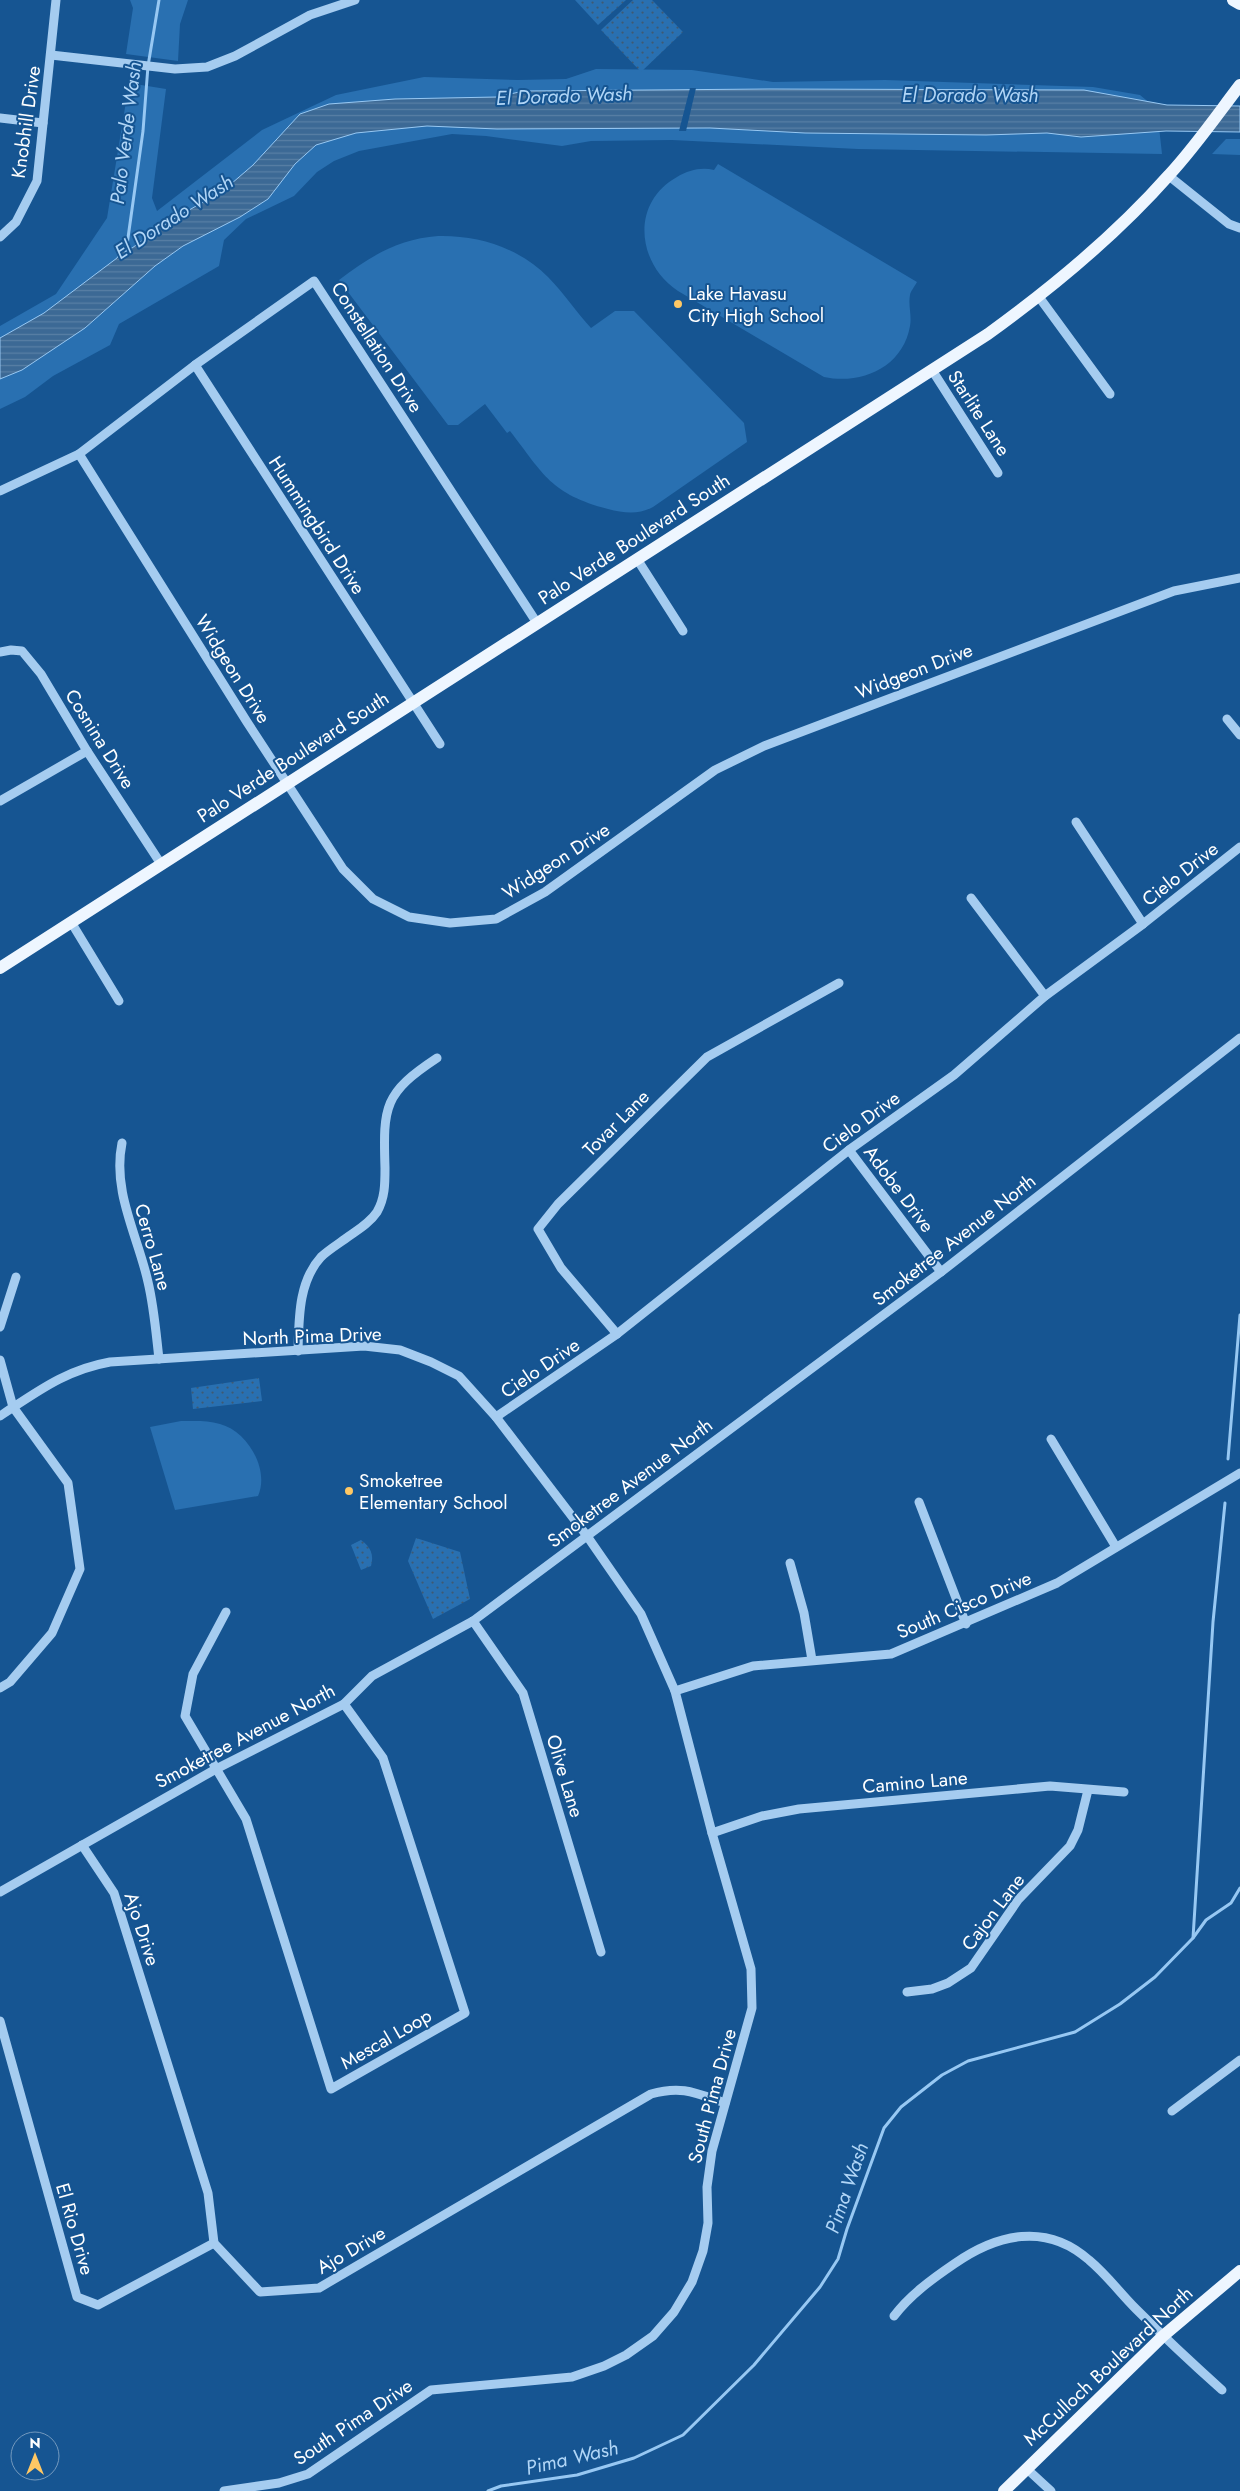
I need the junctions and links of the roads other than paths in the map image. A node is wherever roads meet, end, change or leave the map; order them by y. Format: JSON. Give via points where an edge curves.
{"nodes":[{"id":1,"x":56,"y":0,"type":"edge"},
{"id":2,"x":354,"y":0,"type":"edge"},
{"id":3,"x":1233,"y":0,"type":"edge"},
{"id":4,"x":1240,"y":4,"type":"edge"},
{"id":5,"x":51,"y":55,"type":"junction"},
{"id":6,"x":1240,"y":85,"type":"edge"},
{"id":7,"x":0,"y":118,"type":"edge"},
{"id":8,"x":44,"y":123,"type":"junction"},
{"id":9,"x":1169,"y":176,"type":"junction"},
{"id":10,"x":1240,"y":228,"type":"edge"},
{"id":11,"x":0,"y":237,"type":"edge"},
{"id":12,"x":1039,"y":297,"type":"junction"},
{"id":13,"x":195,"y":365,"type":"junction"},
{"id":14,"x":932,"y":370,"type":"junction"},
{"id":15,"x":1110,"y":394,"type":"dead end"},
{"id":16,"x":79,"y":454,"type":"junction"},
{"id":17,"x":998,"y":473,"type":"dead end"},
{"id":18,"x":0,"y":491,"type":"edge"},
{"id":19,"x":637,"y":560,"type":"junction"},
{"id":20,"x":1240,"y":578,"type":"edge"},
{"id":21,"x":537,"y":623,"type":"junction"},
{"id":22,"x":683,"y":631,"type":"dead end"},
{"id":23,"x":0,"y":652,"type":"edge"},
{"id":24,"x":412,"y":702,"type":"junction"},
{"id":25,"x":1227,"y":719,"type":"dead end"},
{"id":26,"x":1240,"y":735,"type":"edge"},
{"id":27,"x":440,"y":744,"type":"dead end"},
{"id":28,"x":87,"y":751,"type":"junction"},
{"id":29,"x":287,"y":784,"type":"junction"},
{"id":30,"x":0,"y":801,"type":"edge"},
{"id":31,"x":1076,"y":822,"type":"dead end"},
{"id":32,"x":1240,"y":847,"type":"edge"},
{"id":33,"x":161,"y":864,"type":"junction"},
{"id":34,"x":971,"y":898,"type":"dead end"},
{"id":35,"x":71,"y":922,"type":"junction"},
{"id":36,"x":1143,"y":924,"type":"junction"},
{"id":37,"x":0,"y":968,"type":"edge"},
{"id":38,"x":839,"y":983,"type":"dead end"},
{"id":39,"x":1045,"y":996,"type":"junction"},
{"id":40,"x":119,"y":1001,"type":"dead end"},
{"id":41,"x":1240,"y":1038,"type":"edge"},
{"id":42,"x":437,"y":1058,"type":"dead end"},
{"id":43,"x":122,"y":1143,"type":"dead end"},
{"id":44,"x":849,"y":1150,"type":"junction"},
{"id":45,"x":941,"y":1272,"type":"junction"},
{"id":46,"x":16,"y":1277,"type":"dead end"},
{"id":47,"x":0,"y":1326,"type":"edge"},
{"id":48,"x":617,"y":1334,"type":"junction"},
{"id":49,"x":298,"y":1351,"type":"junction"},
{"id":50,"x":159,"y":1359,"type":"junction"},
{"id":51,"x":0,"y":1360,"type":"edge"},
{"id":52,"x":13,"y":1408,"type":"junction"},
{"id":53,"x":0,"y":1416,"type":"edge"},
{"id":54,"x":496,"y":1417,"type":"junction"},
{"id":55,"x":1051,"y":1439,"type":"dead end"},
{"id":56,"x":1240,"y":1473,"type":"edge"},
{"id":57,"x":919,"y":1502,"type":"dead end"},
{"id":58,"x":587,"y":1536,"type":"junction"},
{"id":59,"x":1116,"y":1547,"type":"junction"},
{"id":60,"x":790,"y":1563,"type":"dead end"},
{"id":61,"x":226,"y":1612,"type":"dead end"},
{"id":62,"x":473,"y":1621,"type":"junction"},
{"id":63,"x":966,"y":1624,"type":"junction"},
{"id":64,"x":812,"y":1660,"type":"junction"},
{"id":65,"x":0,"y":1688,"type":"edge"},
{"id":66,"x":674,"y":1691,"type":"junction"},
{"id":67,"x":344,"y":1704,"type":"junction"},
{"id":68,"x":216,"y":1768,"type":"junction"},
{"id":69,"x":1088,"y":1790,"type":"junction"},
{"id":70,"x":1124,"y":1792,"type":"dead end"},
{"id":71,"x":712,"y":1833,"type":"junction"},
{"id":72,"x":82,"y":1845,"type":"junction"},
{"id":73,"x":0,"y":1892,"type":"edge"},
{"id":74,"x":601,"y":1952,"type":"dead end"},
{"id":75,"x":906,"y":1992,"type":"dead end"},
{"id":76,"x":0,"y":2021,"type":"edge"},
{"id":77,"x":1240,"y":2060,"type":"edge"},
{"id":78,"x":725,"y":2103,"type":"junction"},
{"id":79,"x":1172,"y":2111,"type":"dead end"},
{"id":80,"x":214,"y":2243,"type":"junction"},
{"id":81,"x":1240,"y":2271,"type":"edge"},
{"id":82,"x":894,"y":2316,"type":"dead end"},
{"id":83,"x":1163,"y":2336,"type":"junction"},
{"id":84,"x":1222,"y":2390,"type":"dead end"},
{"id":85,"x":1027,"y":2469,"type":"junction"},
{"id":86,"x":224,"y":2491,"type":"edge"},
{"id":87,"x":1004,"y":2491,"type":"edge"},
{"id":88,"x":1051,"y":2491,"type":"edge"}],
"edges":[{"from":1,"to":5,"type":"street","name":"Knobhill Drive"},
{"from":2,"to":5,"type":"street","via":[[310,15],[235,56],[207,67],[175,69]]},
{"from":3,"to":4,"type":"main road"},
{"from":5,"to":8,"type":"street","name":"Knobhill Drive"},
{"from":6,"to":9,"type":"main road","name":"Palo Verde Boulevard South"},
{"from":7,"to":8,"type":"street"},
{"from":8,"to":11,"type":"street","name":"Knobhill Drive","via":[[37,181],[16,222]]},
{"from":9,"to":10,"type":"street","via":[[1230,224]]},
{"from":9,"to":12,"type":"main road","name":"Palo Verde Boulevard South"},
{"from":12,"to":14,"type":"main road","name":"Palo Verde Boulevard South"},
{"from":12,"to":15,"type":"street"},
{"from":13,"to":16,"type":"street","name":"Constellation Drive"},
{"from":13,"to":21,"type":"street","name":"Constellation Drive","via":[[314,281]]},
{"from":13,"to":24,"type":"street","name":"Hummingbird Drive"},
{"from":14,"to":17,"type":"street","name":"Starlite Lane"},
{"from":14,"to":19,"type":"main road","name":"Palo Verde Boulevard South"},
{"from":16,"to":18,"type":"street","name":"Constellation Drive"},
{"from":16,"to":29,"type":"street","name":"Widgeon Drive"},
{"from":19,"to":21,"type":"main road","name":"Palo Verde Boulevard South"},
{"from":19,"to":22,"type":"street"},
{"from":20,"to":29,"type":"street","name":"Widgeon Drive","via":[[1174,591],[764,746],[716,770],[545,892],[496,919],[450,923],[409,917],[373,899],[343,869]]},
{"from":21,"to":24,"type":"main road","name":"Palo Verde Boulevard South"},
{"from":23,"to":28,"type":"street","name":"Cosnina Drive","via":[[22,651],[41,674]]},
{"from":24,"to":27,"type":"street","name":"Hummingbird Drive"},
{"from":24,"to":29,"type":"main road","name":"Palo Verde Boulevard South"},
{"from":25,"to":26,"type":"street"},
{"from":28,"to":30,"type":"street"},
{"from":28,"to":33,"type":"street","name":"Cosnina Drive"},
{"from":29,"to":33,"type":"main road","name":"Palo Verde Boulevard South"},
{"from":31,"to":36,"type":"street"},
{"from":32,"to":36,"type":"street","name":"Cielo Drive"},
{"from":33,"to":35,"type":"main road","name":"Palo Verde Boulevard South"},
{"from":34,"to":39,"type":"street"},
{"from":35,"to":37,"type":"main road","name":"Palo Verde Boulevard South"},
{"from":35,"to":40,"type":"street"},
{"from":36,"to":39,"type":"street","name":"Cielo Drive"},
{"from":38,"to":48,"type":"street","name":"Tovar Lane","via":[[707,1057],[558,1204],[538,1229],[561,1268]]},
{"from":39,"to":44,"type":"street","name":"Cielo Drive","via":[[954,1075]]},
{"from":41,"to":45,"type":"street","name":"Smoketree Avenue North"},
{"from":42,"to":49,"type":"street","via":[[399,1086],[389,1104],[384,1125],[385,1194],[377,1212],[364,1227],[321,1257],[312,1271],[302,1298]]},
{"from":43,"to":50,"type":"street","name":"Cerro Lane","via":[[119,1174],[123,1198],[149,1283]]},
{"from":44,"to":45,"type":"street","name":"Adobe Drive"},
{"from":44,"to":48,"type":"street","name":"Cielo Drive"},
{"from":45,"to":58,"type":"street","name":"Smoketree Avenue North"},
{"from":46,"to":47,"type":"street"},
{"from":48,"to":54,"type":"street","name":"Cielo Drive"},
{"from":49,"to":50,"type":"street","name":"North Pima Drive"},
{"from":49,"to":54,"type":"street","name":"North Pima Drive","via":[[364,1346],[400,1350],[459,1376]]},
{"from":50,"to":52,"type":"street","name":"North Pima Drive","via":[[88,1366],[52,1382]]},
{"from":51,"to":52,"type":"street"},
{"from":52,"to":53,"type":"street","name":"North Pima Drive"},
{"from":52,"to":65,"type":"street","via":[[68,1484],[80,1569],[52,1633],[10,1682]]},
{"from":54,"to":58,"type":"street","name":"North Pima Drive"},
{"from":55,"to":59,"type":"street"},
{"from":56,"to":59,"type":"street","name":"South Cisco Drive"},
{"from":57,"to":63,"type":"street"},
{"from":58,"to":62,"type":"street","name":"Smoketree Avenue North"},
{"from":58,"to":66,"type":"street","name":"South Pima Drive","via":[[641,1614]]},
{"from":59,"to":63,"type":"street","name":"South Cisco Drive","via":[[1057,1583]]},
{"from":60,"to":64,"type":"street","via":[[804,1613]]},
{"from":61,"to":68,"type":"street","via":[[193,1674],[185,1716]]},
{"from":62,"to":67,"type":"street","name":"Smoketree Avenue North","via":[[372,1676]]},
{"from":62,"to":74,"type":"street","name":"Olive Lane","via":[[523,1693]]},
{"from":63,"to":64,"type":"street","name":"South Cisco Drive","via":[[891,1654]]},
{"from":64,"to":66,"type":"street","name":"South Cisco Drive","via":[[753,1666]]},
{"from":66,"to":71,"type":"street","name":"South Pima Drive"},
{"from":67,"to":68,"type":"street","name":"Smoketree Avenue North"},
{"from":67,"to":68,"type":"street","name":"Mescal Loop","via":[[383,1758],[465,2012],[331,2089],[246,1819]]},
{"from":68,"to":72,"type":"street","name":"Smoketree Avenue North"},
{"from":69,"to":70,"type":"street","name":"Camino Lane"},
{"from":69,"to":71,"type":"street","name":"Camino Lane","via":[[1050,1786],[799,1809],[762,1816]]},
{"from":69,"to":75,"type":"street","name":"Cajon Lane","via":[[1078,1830],[1070,1846],[1018,1900],[971,1968],[932,1989]]},
{"from":71,"to":78,"type":"street","name":"South Pima Drive","via":[[751,1969],[753,1989],[752,2008]]},
{"from":72,"to":73,"type":"street","name":"Smoketree Avenue North"},
{"from":72,"to":80,"type":"street","name":"Ajo Drive","via":[[114,1892],[208,2193]]},
{"from":76,"to":80,"type":"street","name":"El Rio Drive","via":[[77,2297],[98,2305]]},
{"from":77,"to":79,"type":"street"},
{"from":78,"to":80,"type":"street","name":"Ajo Drive","via":[[670,2088],[651,2094],[319,2288],[260,2292]]},
{"from":78,"to":86,"type":"street","name":"South Pima Drive","via":[[709,2166],[708,2223],[701,2258],[692,2282],[674,2312],[653,2336],[604,2366],[572,2376],[431,2390],[308,2474],[279,2483]]},
{"from":81,"to":83,"type":"main road","name":"McCulloch Boulevard North"},
{"from":82,"to":83,"type":"street","via":[[904,2303],[933,2279],[981,2247],[1006,2238],[1041,2237],[1068,2244],[1088,2258]]},
{"from":83,"to":84,"type":"street"},
{"from":83,"to":85,"type":"main road","name":"McCulloch Boulevard North"},
{"from":85,"to":87,"type":"main road","name":"McCulloch Boulevard North"},
{"from":85,"to":88,"type":"street"}]}
